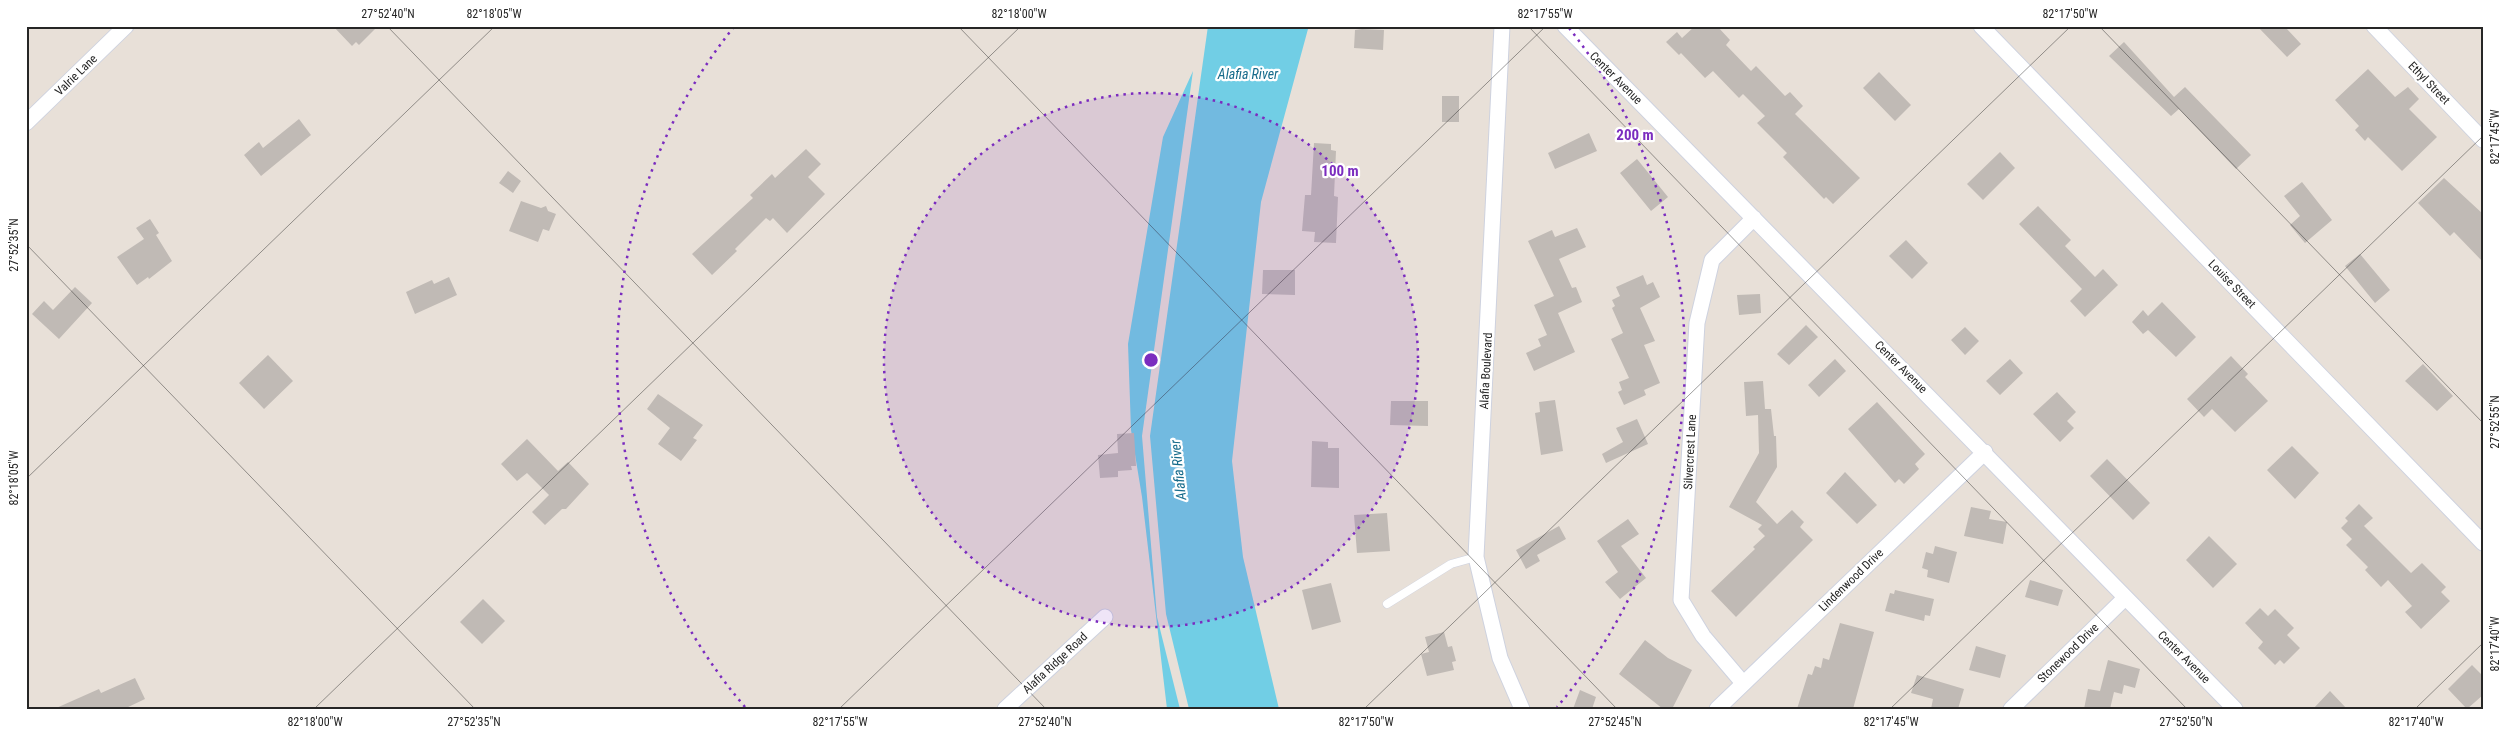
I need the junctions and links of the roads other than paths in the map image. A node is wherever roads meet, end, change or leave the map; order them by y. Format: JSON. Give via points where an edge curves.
{"nodes":[{"id":1,"x":126,"y":26,"type":"edge"},
{"id":2,"x":1502,"y":26,"type":"edge"},
{"id":3,"x":1565,"y":26,"type":"edge"},
{"id":4,"x":1981,"y":26,"type":"edge"},
{"id":5,"x":2374,"y":26,"type":"edge"},
{"id":6,"x":26,"y":123,"type":"edge"},
{"id":7,"x":2483,"y":140,"type":"edge"},
{"id":8,"x":1754,"y":218,"type":"junction"},
{"id":9,"x":1985,"y":452,"type":"junction"},
{"id":10,"x":2483,"y":542,"type":"edge"},
{"id":11,"x":1476,"y":557,"type":"junction"},
{"id":12,"x":2126,"y":598,"type":"junction"},
{"id":13,"x":1388,"y":604,"type":"dead end"},
{"id":14,"x":1105,"y":617,"type":"dead end"},
{"id":15,"x":1743,"y":683,"type":"junction"},
{"id":16,"x":1006,"y":709,"type":"edge"},
{"id":17,"x":1522,"y":709,"type":"edge"},
{"id":18,"x":1717,"y":709,"type":"edge"},
{"id":19,"x":2011,"y":709,"type":"edge"},
{"id":20,"x":2235,"y":709,"type":"edge"}],
"edges":[{"from":1,"to":6,"type":"street","name":"Valrie Lane"},
{"from":2,"to":11,"type":"street","name":"Alafia Boulevard"},
{"from":3,"to":8,"type":"street","name":"Center Avenue"},
{"from":4,"to":10,"type":"street","name":"Louise Street"},
{"from":5,"to":7,"type":"street","name":"Ethyl Street"},
{"from":8,"to":9,"type":"street","name":"Center Avenue"},
{"from":8,"to":15,"type":"street","name":"Silvercrest Lane","via":[[1712,260],[1697,323],[1681,600],[1703,636]]},
{"from":9,"to":12,"type":"street","name":"Center Avenue"},
{"from":9,"to":15,"type":"street","name":"Lindenwood Drive"},
{"from":11,"to":13,"type":"lane","via":[[1451,564]]},
{"from":11,"to":17,"type":"street","name":"Alafia Boulevard","via":[[1500,658]]},
{"from":12,"to":19,"type":"street","name":"Stonewood Drive"},
{"from":12,"to":20,"type":"street","name":"Center Avenue"},
{"from":14,"to":16,"type":"street","name":"Alafia Ridge Road"},
{"from":15,"to":18,"type":"street","name":"Lindenwood Drive"}]}
